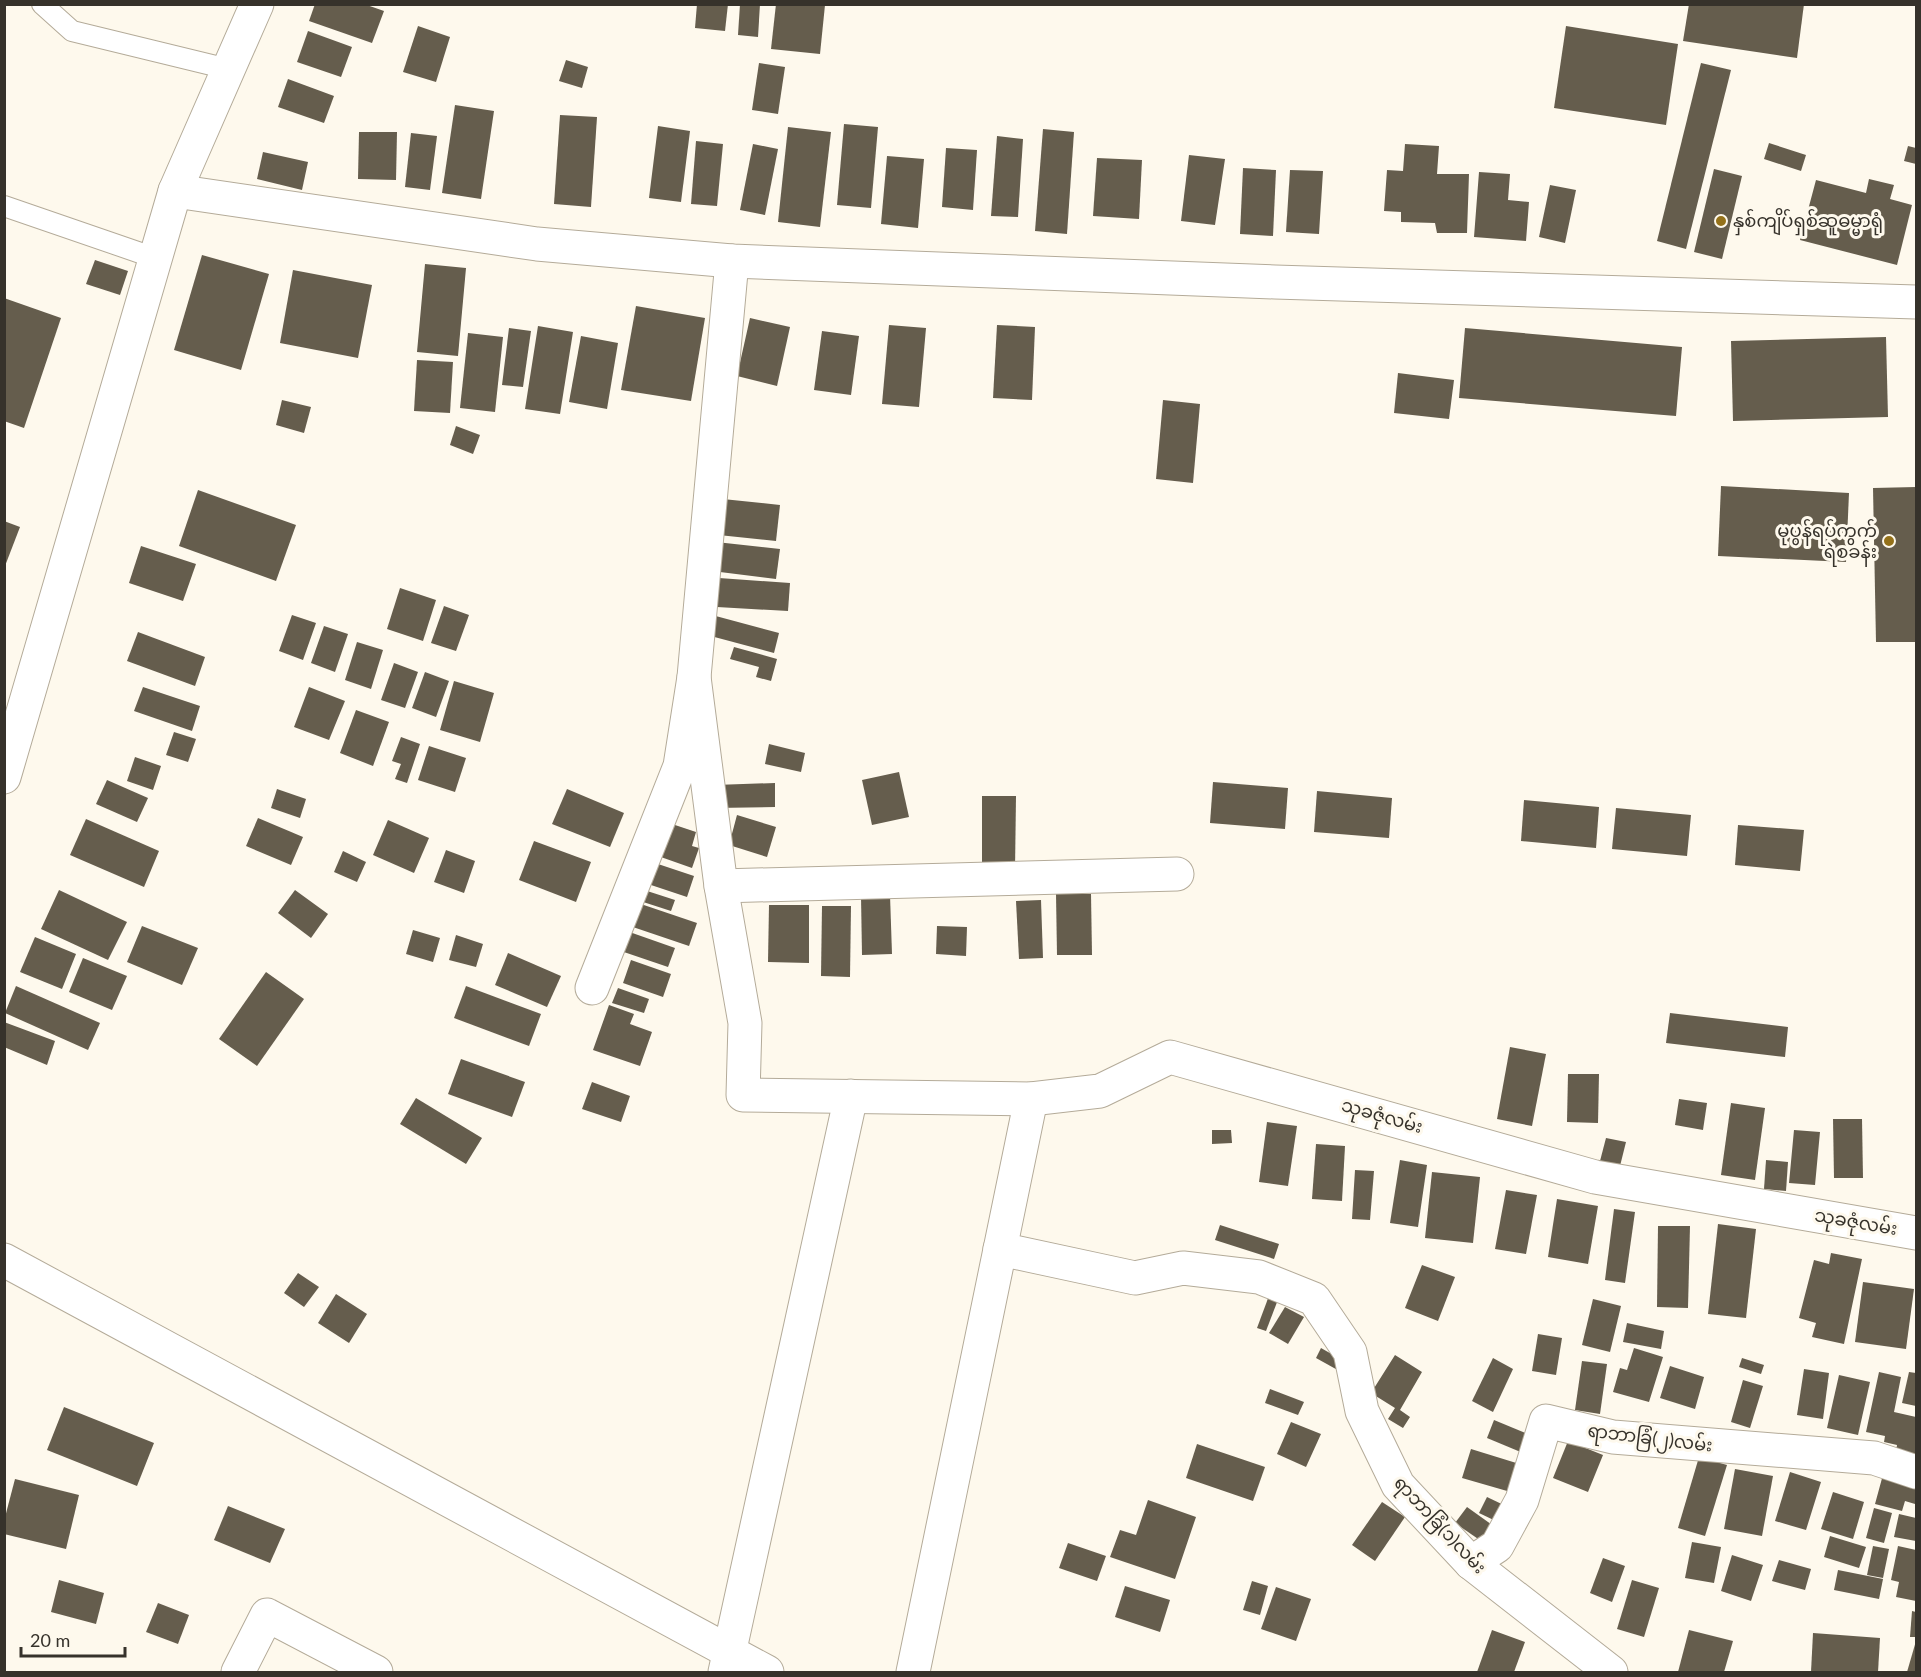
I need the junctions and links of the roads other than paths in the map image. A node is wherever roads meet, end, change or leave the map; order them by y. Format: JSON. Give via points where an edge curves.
{"nodes":[{"id":1,"x":42,"y":4,"type":"edge"},
{"id":2,"x":257,"y":4,"type":"edge"},
{"id":3,"x":228,"y":69,"type":"junction"},
{"id":4,"x":175,"y":191,"type":"junction"},
{"id":5,"x":4,"y":206,"type":"edge"},
{"id":6,"x":155,"y":258,"type":"junction"},
{"id":7,"x":732,"y":261,"type":"junction"},
{"id":8,"x":1917,"y":302,"type":"edge"},
{"id":9,"x":694,"y":677,"type":"junction"},
{"id":10,"x":4,"y":777,"type":"edge"},
{"id":11,"x":1177,"y":874,"type":"dead end"},
{"id":12,"x":721,"y":886,"type":"junction"},
{"id":13,"x":592,"y":988,"type":"dead end"},
{"id":14,"x":851,"y":1096,"type":"junction"},
{"id":15,"x":1031,"y":1099,"type":"junction"},
{"id":16,"x":1917,"y":1233,"type":"edge"},
{"id":17,"x":1000,"y":1249,"type":"junction"},
{"id":18,"x":4,"y":1260,"type":"edge"},
{"id":19,"x":1917,"y":1472,"type":"edge"},
{"id":20,"x":1472,"y":1563,"type":"junction"},
{"id":21,"x":727,"y":1663,"type":"edge"},
{"id":22,"x":238,"y":1672,"type":"edge"},
{"id":23,"x":376,"y":1672,"type":"edge"},
{"id":24,"x":767,"y":1672,"type":"edge"},
{"id":25,"x":913,"y":1672,"type":"edge"},
{"id":26,"x":1611,"y":1672,"type":"edge"}],
"edges":[{"from":1,"to":3,"type":"lane","via":[[72,31]]},
{"from":2,"to":3,"type":"street"},
{"from":3,"to":4,"type":"street"},
{"from":4,"to":6,"type":"street"},
{"from":4,"to":7,"type":"street","via":[[537,243]]},
{"from":5,"to":6,"type":"lane"},
{"from":6,"to":10,"type":"street"},
{"from":7,"to":8,"type":"street"},
{"from":7,"to":9,"type":"street"},
{"from":9,"to":12,"type":"street"},
{"from":9,"to":13,"type":"street","via":[[680,766]]},
{"from":11,"to":12,"type":"street"},
{"from":12,"to":14,"type":"street","name":"သုခဇုံလမ်း","via":[[745,1023],[743,1095]]},
{"from":14,"to":15,"type":"street","name":"သုခဇုံလမ်း"},
{"from":14,"to":21,"type":"street"},
{"from":15,"to":16,"type":"street","name":"သုခဇုံလမ်း","via":[[1100,1091],[1170,1057],[1595,1177]]},
{"from":15,"to":17,"type":"street"},
{"from":17,"to":20,"type":"street","name":"ရာဘာခြံ(၁)လမ်း","via":[[1135,1278],[1183,1268],[1259,1277],[1314,1299],[1350,1352],[1362,1411],[1398,1485]]},
{"from":17,"to":25,"type":"street"},
{"from":18,"to":21,"type":"street"},
{"from":19,"to":20,"type":"street","name":"ရာဘာခြံ(၂)လမ်း","via":[[1874,1458],[1613,1437],[1546,1421],[1522,1500],[1497,1546]]},
{"from":20,"to":26,"type":"street","name":"ရာဘာခြံ(၁)လမ်း"},
{"from":21,"to":24,"type":"street"},
{"from":22,"to":23,"type":"street","via":[[267,1615]]}]}
